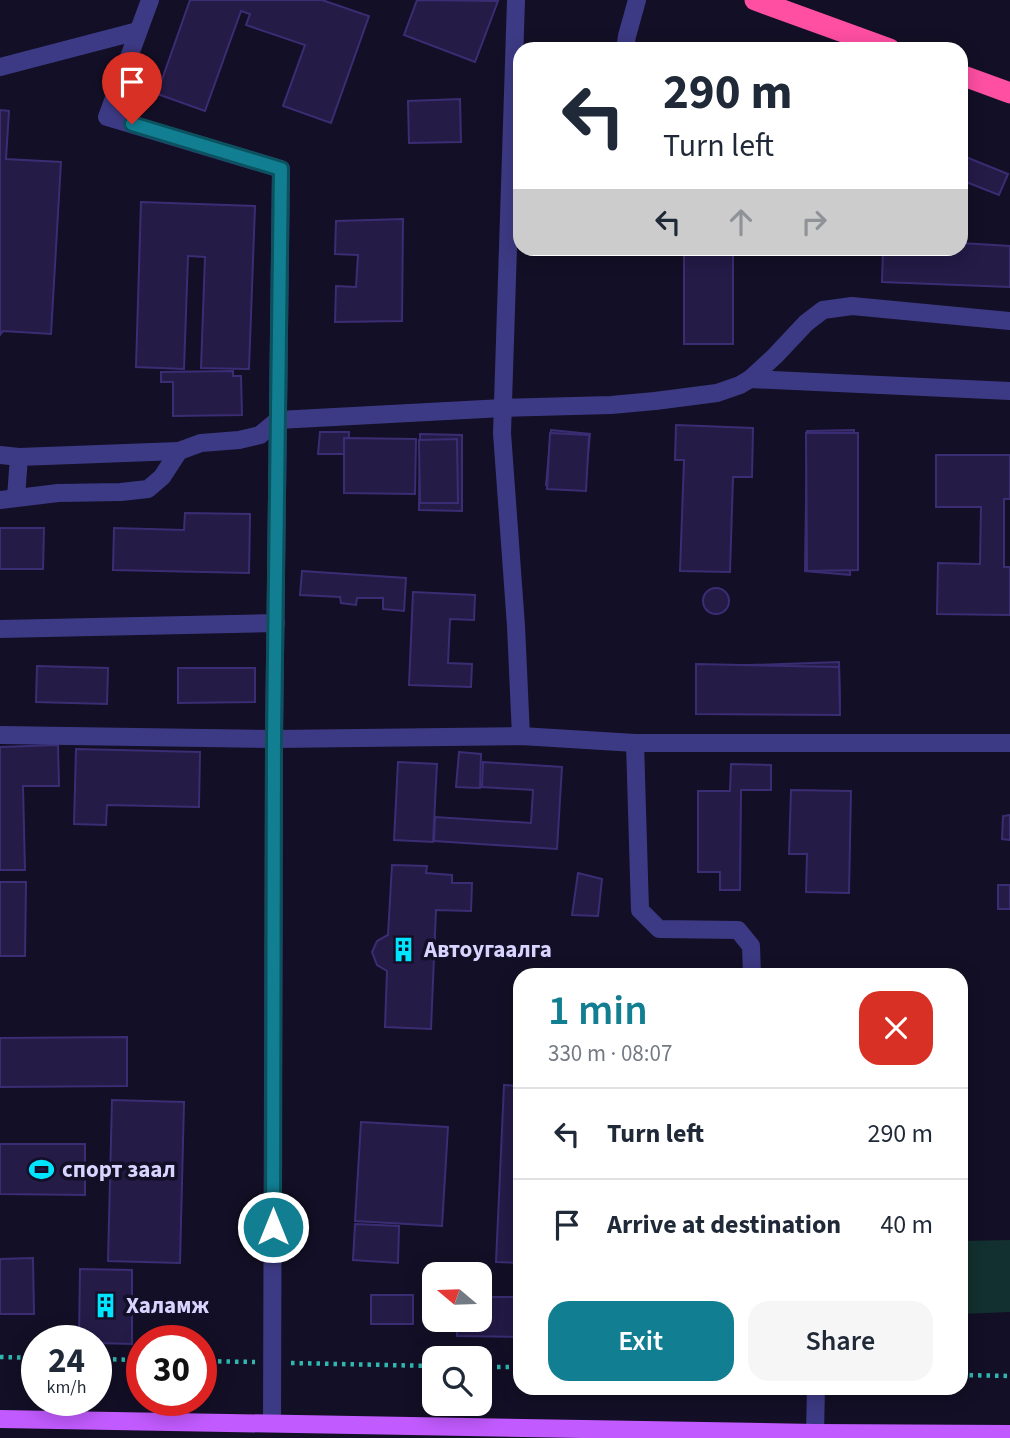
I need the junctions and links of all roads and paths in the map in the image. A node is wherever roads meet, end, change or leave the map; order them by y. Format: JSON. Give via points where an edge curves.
{"nodes":[{"id":1,"x":150,"y":0,"type":"edge"},
{"id":2,"x":516,"y":0,"type":"edge"},
{"id":3,"x":637,"y":0,"type":"edge"},
{"id":4,"x":755,"y":0,"type":"edge"},
{"id":5,"x":781,"y":5,"type":"edge"},
{"id":6,"x":138,"y":32,"type":"junction"},
{"id":7,"x":515,"y":42,"type":"edge"},
{"id":8,"x":626,"y":42,"type":"edge"},
{"id":9,"x":873,"y":42,"type":"edge"},
{"id":10,"x":0,"y":67,"type":"edge"},
{"id":11,"x":968,"y":78,"type":"edge"},
{"id":12,"x":1010,"y":93,"type":"edge"},
{"id":13,"x":513,"y":94,"type":"edge"},
{"id":14,"x":1010,"y":321,"type":"edge"},
{"id":15,"x":750,"y":379,"type":"junction"},
{"id":16,"x":1010,"y":391,"type":"edge"},
{"id":17,"x":503,"y":408,"type":"junction"},
{"id":18,"x":278,"y":420,"type":"junction"},
{"id":19,"x":179,"y":451,"type":"junction"},
{"id":20,"x":0,"y":455,"type":"edge"},
{"id":21,"x":19,"y":457,"type":"junction"},
{"id":22,"x":8,"y":499,"type":"edge"},
{"id":23,"x":276,"y":623,"type":"junction"},
{"id":24,"x":0,"y":629,"type":"edge"},
{"id":25,"x":0,"y":735,"type":"edge"},
{"id":26,"x":521,"y":736,"type":"junction"},
{"id":27,"x":274,"y":739,"type":"junction"},
{"id":28,"x":635,"y":743,"type":"junction"},
{"id":29,"x":1010,"y":743,"type":"edge"},
{"id":30,"x":752,"y":968,"type":"edge"},
{"id":31,"x":0,"y":1357,"type":"edge"},
{"id":32,"x":21,"y":1358,"type":"edge"},
{"id":33,"x":217,"y":1361,"type":"edge"},
{"id":34,"x":273,"y":1363,"type":"junction"},
{"id":35,"x":422,"y":1366,"type":"edge"},
{"id":36,"x":492,"y":1367,"type":"edge"},
{"id":37,"x":513,"y":1367,"type":"edge"},
{"id":38,"x":968,"y":1375,"type":"edge"},
{"id":39,"x":1010,"y":1376,"type":"edge"},
{"id":40,"x":816,"y":1395,"type":"edge"},
{"id":41,"x":0,"y":1419,"type":"edge"},
{"id":42,"x":272,"y":1423,"type":"junction"},
{"id":43,"x":517,"y":1433,"type":"edge"},
{"id":44,"x":815,"y":1433,"type":"junction"},
{"id":45,"x":1010,"y":1434,"type":"edge"},
{"id":46,"x":859,"y":1436,"type":"edge"}],
"edges":[{"from":1,"to":6,"type":"street"},
{"from":2,"to":7,"type":"street"},
{"from":3,"to":8,"type":"street"},
{"from":4,"to":5,"type":"highway"},
{"from":5,"to":9,"type":"highway"},
{"from":6,"to":10,"type":"street"},
{"from":6,"to":18,"type":"street","via":[[107,117],[281,169]]},
{"from":11,"to":12,"type":"highway"},
{"from":13,"to":17,"type":"street"},
{"from":14,"to":15,"type":"street","via":[[852,306],[823,310]]},
{"from":15,"to":16,"type":"street"},
{"from":15,"to":17,"type":"street","via":[[717,393],[655,401]]},
{"from":17,"to":18,"type":"street"},
{"from":17,"to":26,"type":"street"},
{"from":18,"to":19,"type":"street","via":[[260,435],[201,443]]},
{"from":18,"to":23,"type":"street"},
{"from":19,"to":21,"type":"street"},
{"from":19,"to":22,"type":"street","via":[[162,477],[148,488]]},
{"from":20,"to":21,"type":"street"},
{"from":21,"to":22,"type":"street"},
{"from":23,"to":24,"type":"street"},
{"from":23,"to":27,"type":"street"},
{"from":25,"to":27,"type":"street"},
{"from":26,"to":27,"type":"street"},
{"from":26,"to":28,"type":"street"},
{"from":27,"to":34,"type":"street"},
{"from":28,"to":29,"type":"street"},
{"from":28,"to":30,"type":"street","via":[[640,910],[659,929],[738,930],[751,946]]},
{"from":31,"to":32,"type":"path"},
{"from":33,"to":34,"type":"path"},
{"from":34,"to":35,"type":"path"},
{"from":34,"to":42,"type":"street"},
{"from":36,"to":37,"type":"path"},
{"from":38,"to":39,"type":"path"},
{"from":40,"to":44,"type":"street"},
{"from":41,"to":42,"type":"main road"},
{"from":42,"to":43,"type":"main road"},
{"from":43,"to":44,"type":"main road"},
{"from":44,"to":46,"type":"main road"},
{"from":45,"to":46,"type":"main road"}]}
